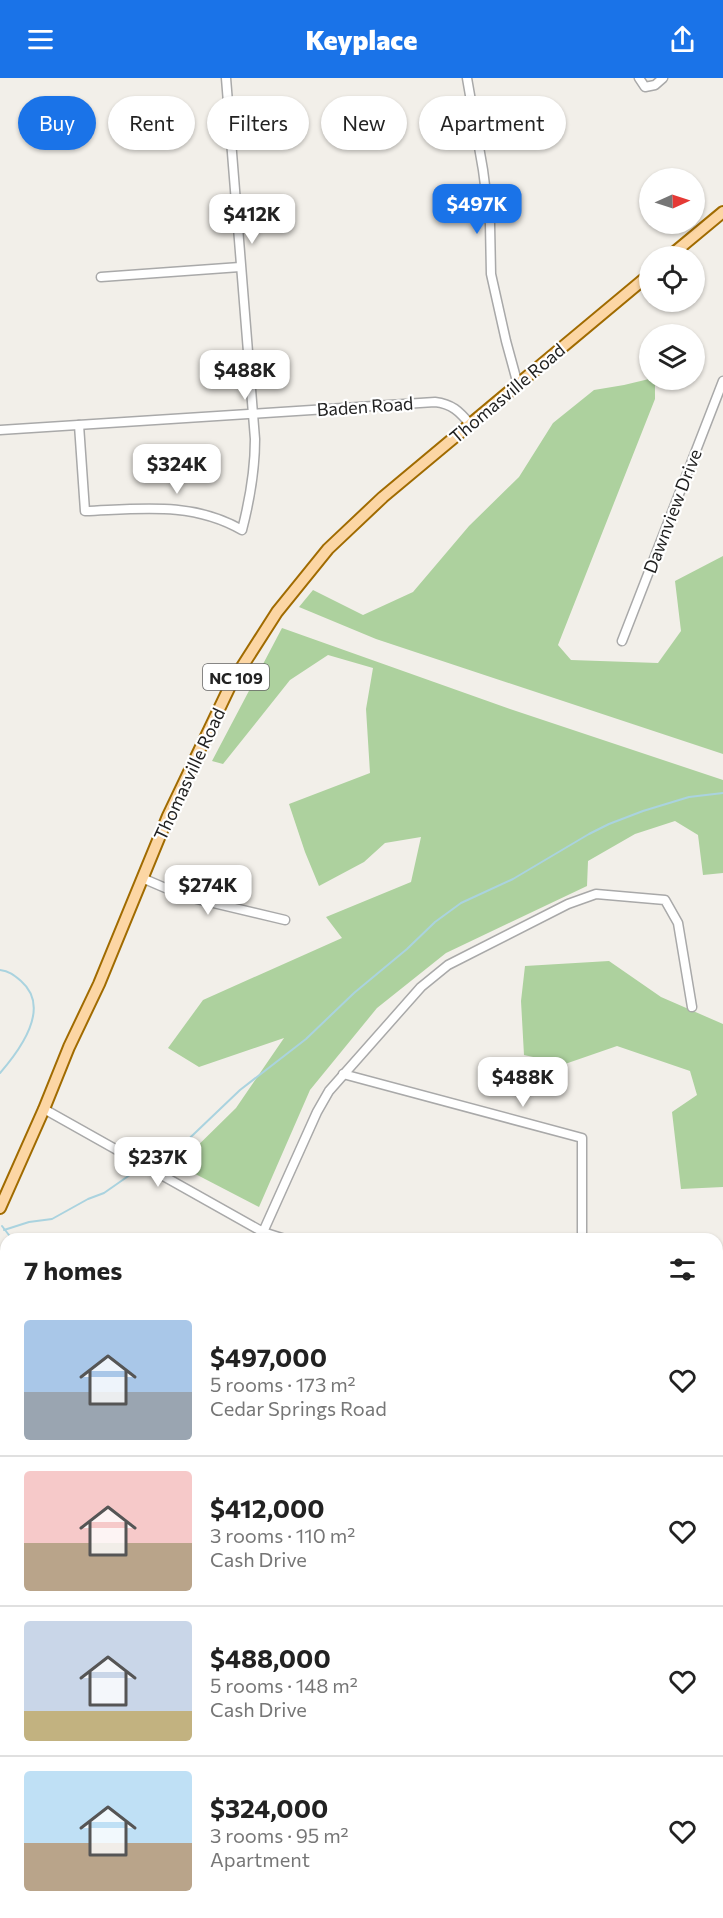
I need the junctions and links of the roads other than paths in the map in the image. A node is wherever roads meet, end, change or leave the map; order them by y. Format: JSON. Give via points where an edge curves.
{"nodes":[{"id":1,"x":226,"y":78,"type":"edge"},
{"id":2,"x":467,"y":78,"type":"edge"},
{"id":3,"x":639,"y":78,"type":"edge"},
{"id":4,"x":663,"y":78,"type":"edge"},
{"id":5,"x":723,"y":212,"type":"edge"},
{"id":6,"x":682,"y":246,"type":"edge"},
{"id":7,"x":240,"y":267,"type":"junction"},
{"id":8,"x":101,"y":277,"type":"dead end"},
{"id":9,"x":639,"y":283,"type":"edge"},
{"id":10,"x":723,"y":381,"type":"edge"},
{"id":11,"x":518,"y":385,"type":"junction"},
{"id":12,"x":252,"y":414,"type":"junction"},
{"id":13,"x":470,"y":424,"type":"junction"},
{"id":14,"x":79,"y":425,"type":"junction"},
{"id":15,"x":0,"y":430,"type":"edge"},
{"id":16,"x":622,"y":641,"type":"dead end"},
{"id":17,"x":142,"y":878,"type":"junction"},
{"id":18,"x":285,"y":920,"type":"dead end"},
{"id":19,"x":692,"y":1006,"type":"dead end"},
{"id":20,"x":343,"y":1074,"type":"junction"},
{"id":21,"x":44,"y":1109,"type":"junction"},
{"id":22,"x":0,"y":1208,"type":"edge"},
{"id":23,"x":263,"y":1232,"type":"junction"},
{"id":24,"x":266,"y":1233,"type":"edge"},
{"id":25,"x":582,"y":1233,"type":"edge"}],
"edges":[{"from":1,"to":7,"type":"street"},
{"from":2,"to":11,"type":"street","via":[[483,170],[491,274]]},
{"from":3,"to":4,"type":"street","via":[[645,87]]},
{"from":5,"to":6,"type":"main road"},
{"from":7,"to":8,"type":"street"},
{"from":7,"to":12,"type":"street"},
{"from":9,"to":11,"type":"main road","name":"Thomasville Road","number":"NC 109"},
{"from":10,"to":16,"type":"street","name":"Dawnview Drive"},
{"from":11,"to":13,"type":"main road","name":"Thomasville Road","number":"NC 109"},
{"from":12,"to":13,"type":"street","name":"Baden Road","via":[[435,402],[460,411]]},
{"from":12,"to":14,"type":"street","name":"Baden Road"},
{"from":12,"to":14,"type":"street","via":[[255,468],[242,530],[203,513],[177,508],[85,511]]},
{"from":13,"to":17,"type":"main road","name":"Thomasville Road","number":"NC 109","via":[[328,549],[277,612],[231,684]]},
{"from":14,"to":15,"type":"street","name":"Baden Road"},
{"from":17,"to":18,"type":"street","via":[[183,896]]},
{"from":17,"to":21,"type":"main road","name":"Thomasville Road","number":"NC 109"},
{"from":19,"to":20,"type":"street","via":[[678,923],[665,900],[596,894],[568,904],[448,965],[421,987]]},
{"from":20,"to":23,"type":"street","via":[[317,1112]]},
{"from":20,"to":25,"type":"street","via":[[582,1138]]},
{"from":21,"to":22,"type":"main road","name":"Thomasville Road","number":"NC 109"},
{"from":21,"to":23,"type":"street"},
{"from":23,"to":24,"type":"street"}]}
